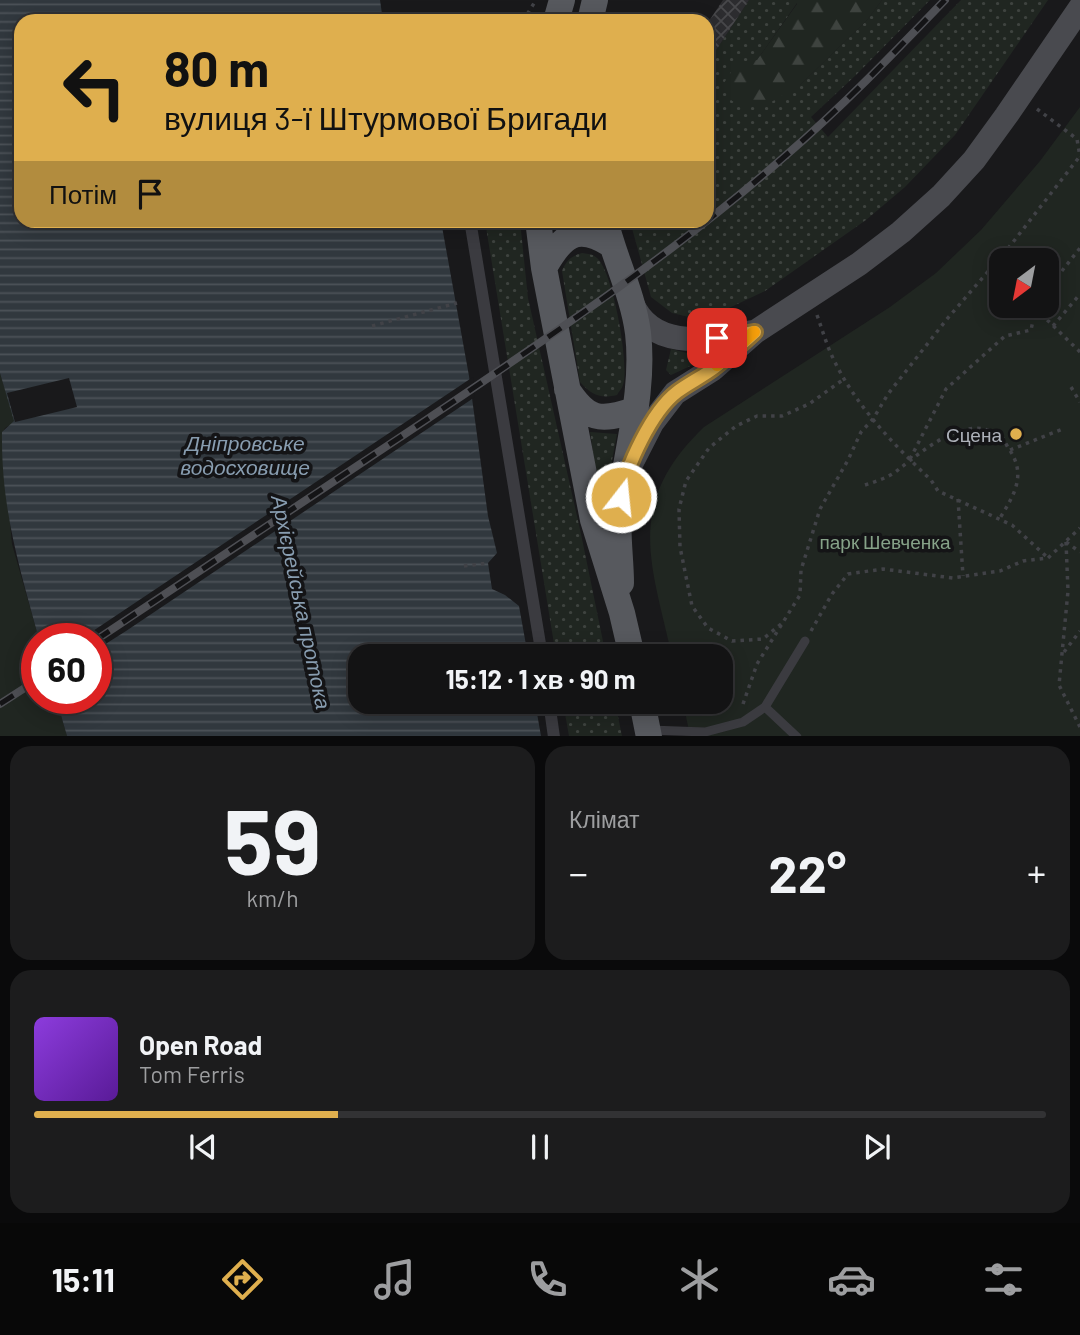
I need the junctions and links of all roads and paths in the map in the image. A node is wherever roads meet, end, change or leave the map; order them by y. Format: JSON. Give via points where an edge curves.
{"nodes":[{"id":1,"x":1080,"y":8,"type":"edge"},
{"id":2,"x":1020,"y":97,"type":"junction"},
{"id":3,"x":1080,"y":157,"type":"edge"},
{"id":4,"x":471,"y":228,"type":"edge"},
{"id":5,"x":539,"y":228,"type":"edge"},
{"id":6,"x":608,"y":232,"type":"edge"},
{"id":7,"x":1080,"y":248,"type":"edge"},
{"id":8,"x":544,"y":268,"type":"junction"},
{"id":9,"x":1059,"y":275,"type":"edge"},
{"id":10,"x":1080,"y":294,"type":"edge"},
{"id":11,"x":810,"y":297,"type":"junction"},
{"id":12,"x":457,"y":303,"type":"dead end"},
{"id":13,"x":632,"y":303,"type":"junction"},
{"id":14,"x":1033,"y":318,"type":"edge"},
{"id":15,"x":1045,"y":318,"type":"edge"},
{"id":16,"x":372,"y":326,"type":"dead end"},
{"id":17,"x":1053,"y":326,"type":"junction"},
{"id":18,"x":755,"y":332,"type":"junction"},
{"id":19,"x":1080,"y":352,"type":"edge"},
{"id":20,"x":844,"y":379,"type":"junction"},
{"id":21,"x":566,"y":387,"type":"junction"},
{"id":22,"x":1071,"y":387,"type":"dead end"},
{"id":23,"x":675,"y":393,"type":"junction"},
{"id":24,"x":1080,"y":402,"type":"edge"},
{"id":25,"x":635,"y":410,"type":"junction"},
{"id":26,"x":873,"y":419,"type":"junction"},
{"id":27,"x":1065,"y":428,"type":"dead end"},
{"id":28,"x":1010,"y":450,"type":"junction"},
{"id":29,"x":910,"y":460,"type":"junction"},
{"id":30,"x":624,"y":481,"type":"junction"},
{"id":31,"x":865,"y":485,"type":"dead end"},
{"id":32,"x":958,"y":499,"type":"junction"},
{"id":33,"x":1000,"y":519,"type":"junction"},
{"id":34,"x":1080,"y":528,"type":"edge"},
{"id":35,"x":1066,"y":541,"type":"junction"},
{"id":36,"x":1080,"y":552,"type":"edge"},
{"id":37,"x":1048,"y":558,"type":"junction"},
{"id":38,"x":488,"y":563,"type":"dead end"},
{"id":39,"x":464,"y":566,"type":"dead end"},
{"id":40,"x":963,"y":576,"type":"junction"},
{"id":41,"x":622,"y":613,"type":"junction"},
{"id":42,"x":784,"y":621,"type":"junction"},
{"id":43,"x":1080,"y":631,"type":"edge"},
{"id":44,"x":805,"y":641,"type":"joint"},
{"id":45,"x":540,"y":644,"type":"edge"},
{"id":46,"x":629,"y":644,"type":"edge"},
{"id":47,"x":1063,"y":654,"type":"junction"},
{"id":48,"x":765,"y":707,"type":"junction"},
{"id":49,"x":551,"y":714,"type":"edge"},
{"id":50,"x":644,"y":714,"type":"edge"},
{"id":51,"x":736,"y":724,"type":"junction"},
{"id":52,"x":1080,"y":727,"type":"edge"},
{"id":53,"x":648,"y":733,"type":"edge"},
{"id":54,"x":554,"y":736,"type":"edge"},
{"id":55,"x":796,"y":736,"type":"edge"}],
"edges":[{"from":1,"to":2,"type":"main road"},
{"from":2,"to":3,"type":"path","via":[[1077,139]]},
{"from":2,"to":11,"type":"main road","via":[[941,196],[901,232]]},
{"from":3,"to":26,"type":"path","via":[[947,319]]},
{"from":4,"to":45,"type":"street"},
{"from":5,"to":8,"type":"main road"},
{"from":6,"to":8,"type":"main road","via":[[562,240]]},
{"from":6,"to":13,"type":"main road"},
{"from":7,"to":9,"type":"path"},
{"from":8,"to":21,"type":"main road"},
{"from":10,"to":17,"type":"path"},
{"from":11,"to":18,"type":"main road"},
{"from":11,"to":20,"type":"path"},
{"from":12,"to":16,"type":"path"},
{"from":13,"to":18,"type":"main road","via":[[637,317],[649,327],[680,338]]},
{"from":13,"to":25,"type":"main road","via":[[638,333]]},
{"from":14,"to":29,"type":"path","via":[[1031,330],[1005,336],[946,389]]},
{"from":15,"to":17,"type":"path"},
{"from":17,"to":19,"type":"path"},
{"from":18,"to":23,"type":"main road","via":[[713,369]]},
{"from":20,"to":26,"type":"path"},
{"from":20,"to":42,"type":"path","via":[[809,404],[782,416],[757,416],[736,425],[709,448],[686,481],[679,509],[680,547],[692,606],[708,628],[732,641],[763,639]]},
{"from":21,"to":25,"type":"main road","via":[[585,412],[598,417]]},
{"from":21,"to":41,"type":"main road","via":[[593,520]]},
{"from":22,"to":24,"type":"path"},
{"from":23,"to":25,"type":"main road"},
{"from":23,"to":30,"type":"main road","via":[[645,435]]},
{"from":25,"to":30,"type":"main road"},
{"from":26,"to":29,"type":"path"},
{"from":26,"to":42,"type":"path","via":[[861,432],[820,509],[801,570],[800,595]]},
{"from":27,"to":28,"type":"path"},
{"from":28,"to":29,"type":"path","via":[[1001,436],[980,428],[960,430]]},
{"from":28,"to":33,"type":"path","via":[[1018,468],[1016,490]]},
{"from":29,"to":31,"type":"path","via":[[898,471]]},
{"from":29,"to":32,"type":"path","via":[[938,491]]},
{"from":30,"to":41,"type":"main road","via":[[619,517]]},
{"from":32,"to":33,"type":"path"},
{"from":32,"to":40,"type":"path"},
{"from":33,"to":37,"type":"path"},
{"from":34,"to":35,"type":"path"},
{"from":35,"to":36,"type":"path"},
{"from":35,"to":37,"type":"path"},
{"from":35,"to":47,"type":"path"},
{"from":37,"to":40,"type":"path"},
{"from":38,"to":39,"type":"path"},
{"from":40,"to":44,"type":"path","via":[[883,569],[848,574]]},
{"from":41,"to":46,"type":"main road"},
{"from":42,"to":51,"type":"path","via":[[757,664]]},
{"from":43,"to":47,"type":"path"},
{"from":44,"to":48,"type":"lane"},
{"from":47,"to":52,"type":"path","via":[[1059,685]]},
{"from":48,"to":51,"type":"lane"},
{"from":48,"to":55,"type":"lane"},
{"from":49,"to":54,"type":"street"},
{"from":50,"to":53,"type":"main road"},
{"from":51,"to":53,"type":"lane","via":[[705,732]]}]}
